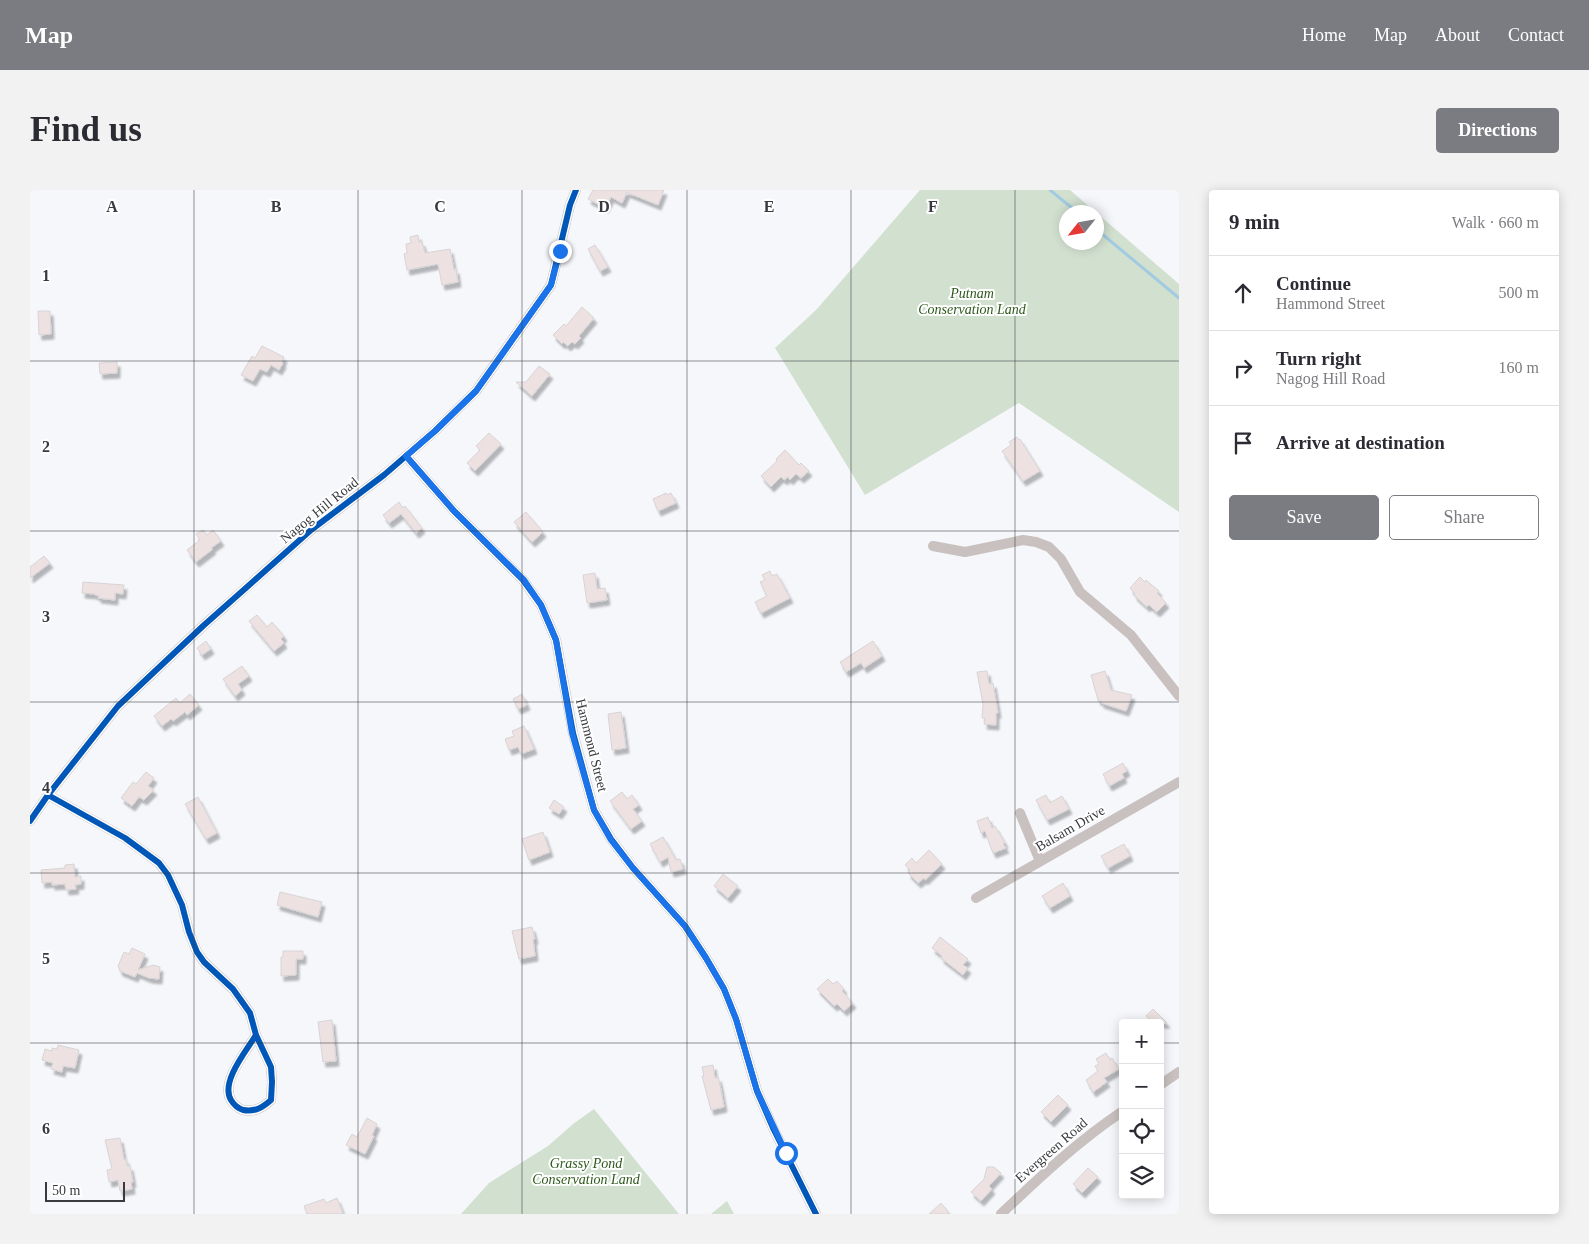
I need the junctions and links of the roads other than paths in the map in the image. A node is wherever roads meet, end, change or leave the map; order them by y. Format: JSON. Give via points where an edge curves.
{"nodes":[{"id":1,"x":576,"y":190,"type":"edge"},
{"id":2,"x":406,"y":456,"type":"junction"},
{"id":3,"x":933,"y":546,"type":"dead end"},
{"id":4,"x":1179,"y":696,"type":"edge"},
{"id":5,"x":1179,"y":782,"type":"edge"},
{"id":6,"x":48,"y":795,"type":"junction"},
{"id":7,"x":1020,"y":813,"type":"dead end"},
{"id":8,"x":31,"y":819,"type":"edge"},
{"id":9,"x":1040,"y":861,"type":"junction"},
{"id":10,"x":976,"y":898,"type":"dead end"},
{"id":11,"x":256,"y":1035,"type":"junction"},
{"id":12,"x":1179,"y":1072,"type":"edge"},
{"id":13,"x":1164,"y":1083,"type":"edge"},
{"id":14,"x":1119,"y":1114,"type":"edge"},
{"id":15,"x":816,"y":1214,"type":"edge"},
{"id":16,"x":1001,"y":1214,"type":"edge"}],
"edges":[{"from":1,"to":2,"type":"street","name":"Nagog Hill Road","via":[[551,285],[476,391]]},
{"from":2,"to":6,"type":"street","name":"Nagog Hill Road","via":[[311,530],[118,706]]},
{"from":2,"to":15,"type":"street","name":"Hammond Street","via":[[454,511],[524,580],[541,605],[556,640],[572,733],[594,810],[611,840],[685,926],[724,989],[757,1091]]},
{"from":3,"to":4,"type":"street","via":[[965,552],[1023,540],[1049,547],[1061,559],[1076,587],[1131,635]]},
{"from":5,"to":9,"type":"street","name":"Balsam Drive"},
{"from":6,"to":8,"type":"street","name":"Nagog Hill Road"},
{"from":6,"to":11,"type":"street","via":[[125,838],[159,863],[182,905],[197,952],[233,989],[250,1013]]},
{"from":7,"to":9,"type":"street"},
{"from":9,"to":10,"type":"street","name":"Balsam Drive"},
{"from":11,"to":11,"type":"street","via":[[236,1066],[228,1089],[233,1103],[243,1110],[263,1108],[271,1100],[270,1067]]},
{"from":12,"to":13,"type":"street"},
{"from":14,"to":16,"type":"street","name":"Evergreen Road","via":[[1060,1158]]}]}
